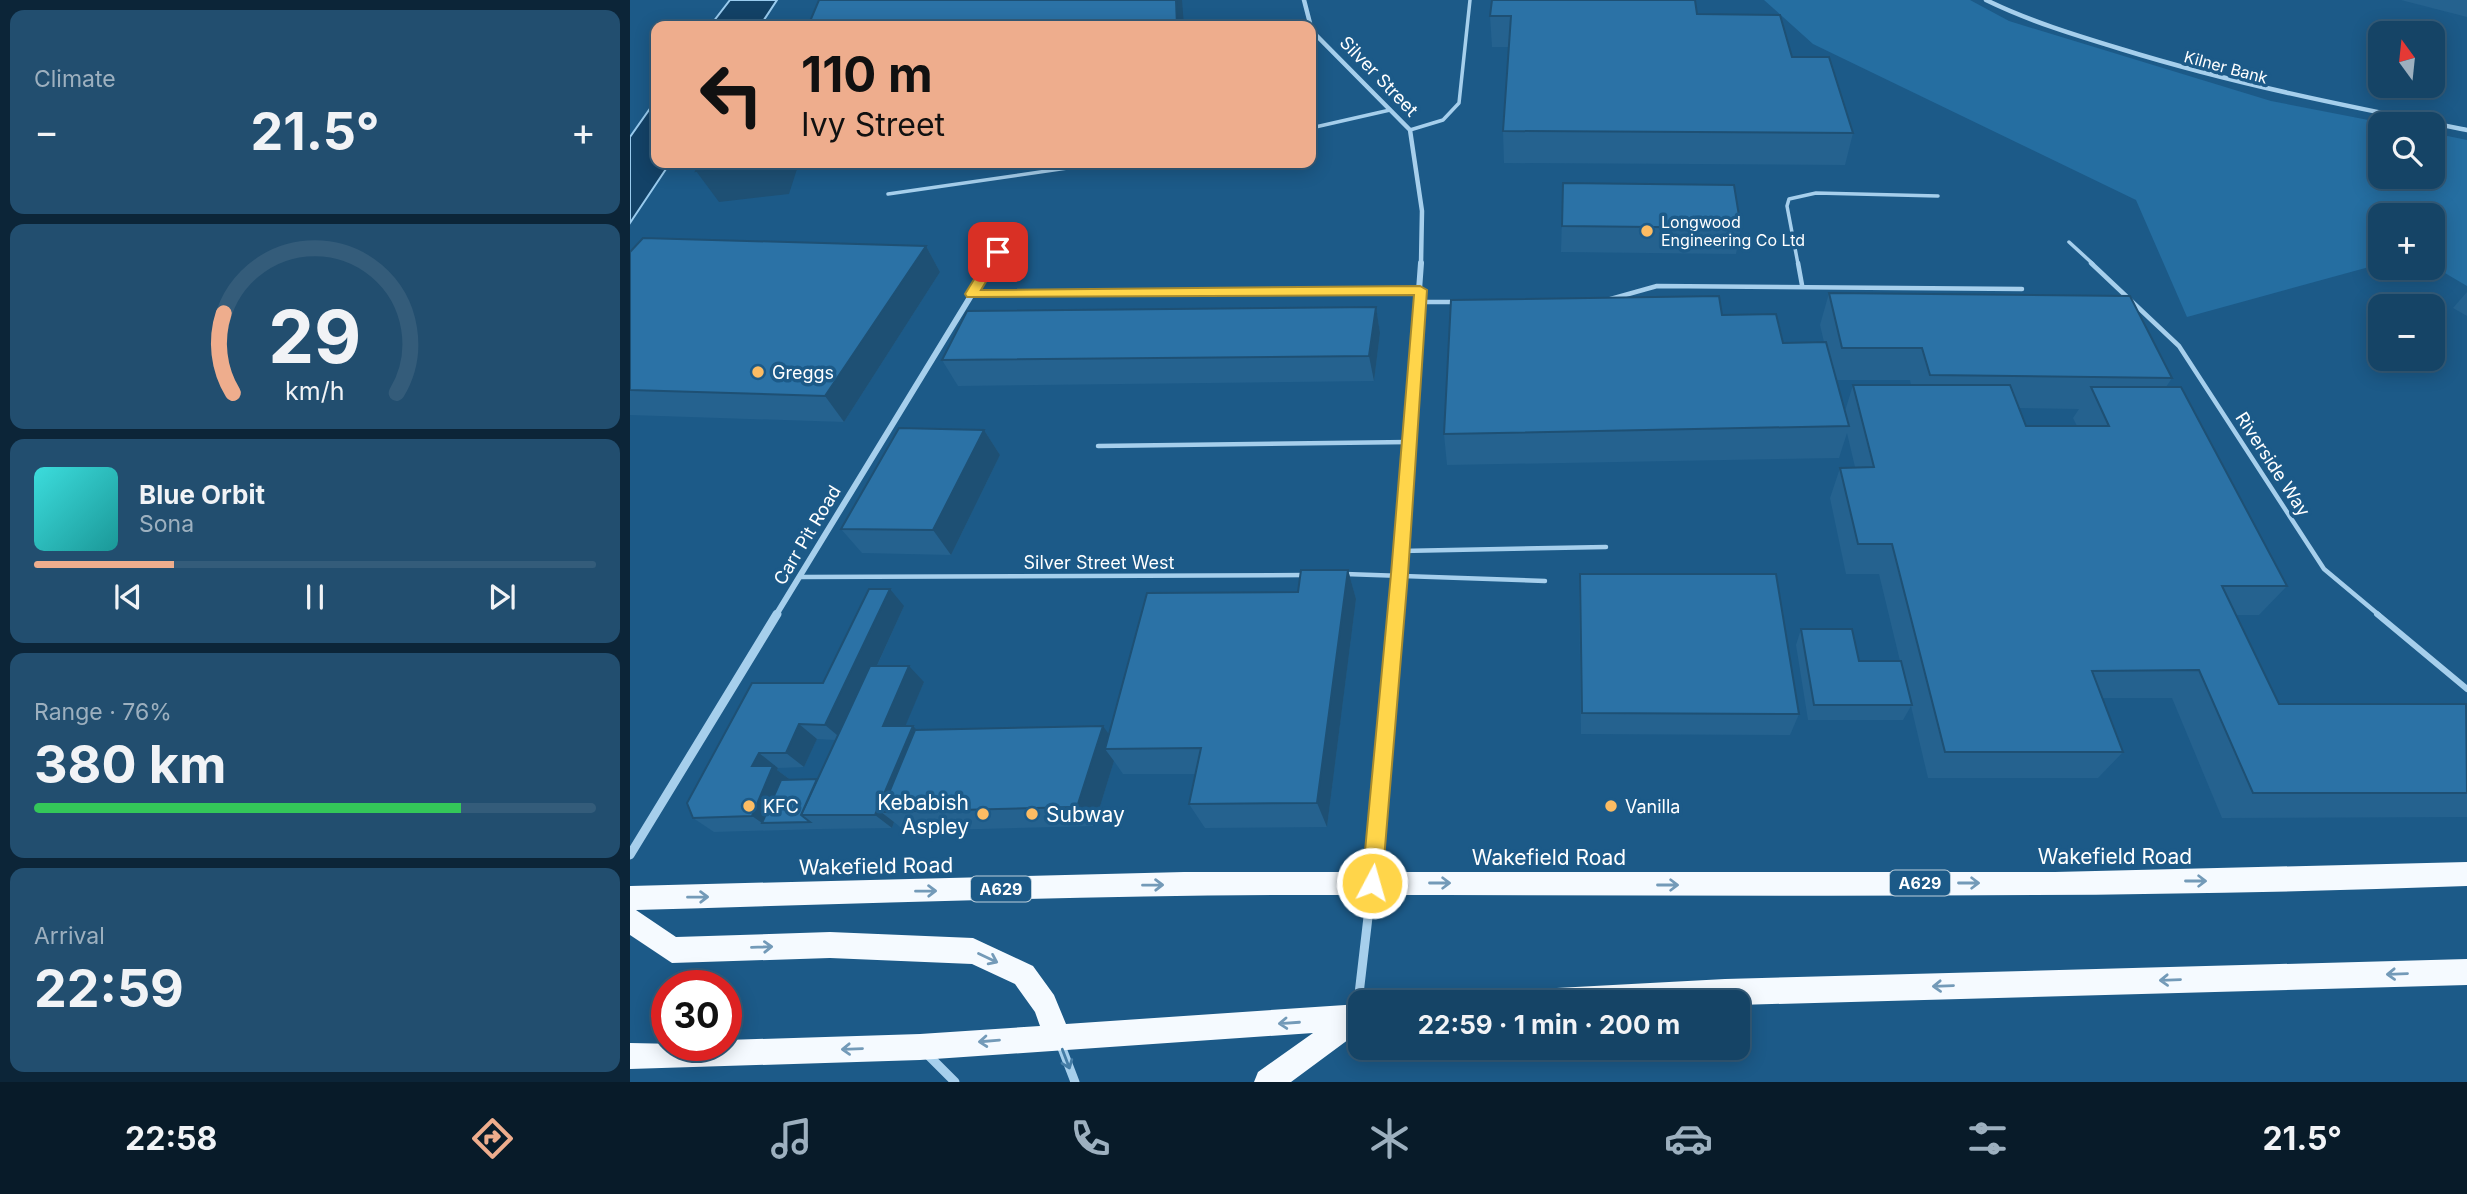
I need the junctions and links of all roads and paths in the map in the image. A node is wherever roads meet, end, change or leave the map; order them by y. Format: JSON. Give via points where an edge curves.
{"nodes":[{"id":1,"x":1304,"y":0,"type":"edge"},
{"id":2,"x":1470,"y":0,"type":"edge"},
{"id":3,"x":1986,"y":0,"type":"edge"},
{"id":4,"x":1309,"y":21,"type":"edge"},
{"id":5,"x":1316,"y":35,"type":"edge"},
{"id":6,"x":1390,"y":110,"type":"junction"},
{"id":7,"x":1316,"y":127,"type":"edge"},
{"id":8,"x":1410,"y":130,"type":"junction"},
{"id":9,"x":2467,"y":130,"type":"edge"},
{"id":10,"x":1067,"y":168,"type":"edge"},
{"id":11,"x":888,"y":194,"type":"dead end"},
{"id":12,"x":1937,"y":197,"type":"dead end"},
{"id":13,"x":1010,"y":231,"type":"dead end"},
{"id":14,"x":2068,"y":242,"type":"dead end"},
{"id":15,"x":1802,"y":285,"type":"junction"},
{"id":16,"x":2022,"y":289,"type":"dead end"},
{"id":17,"x":1420,"y":290,"type":"junction"},
{"id":18,"x":972,"y":294,"type":"junction"},
{"id":19,"x":1419,"y":302,"type":"junction"},
{"id":20,"x":1471,"y":302,"type":"edge"},
{"id":21,"x":1601,"y":302,"type":"edge"},
{"id":22,"x":1409,"y":442,"type":"junction"},
{"id":23,"x":1098,"y":446,"type":"dead end"},
{"id":24,"x":1606,"y":547,"type":"dead end"},
{"id":25,"x":1401,"y":551,"type":"junction"},
{"id":26,"x":1344,"y":574,"type":"edge"},
{"id":27,"x":1399,"y":574,"type":"junction"},
{"id":28,"x":1316,"y":575,"type":"edge"},
{"id":29,"x":799,"y":578,"type":"junction"},
{"id":30,"x":1545,"y":581,"type":"dead end"},
{"id":31,"x":2467,"y":689,"type":"edge"},
{"id":32,"x":630,"y":855,"type":"edge"},
{"id":33,"x":2467,"y":874,"type":"edge"},
{"id":34,"x":1372,"y":883,"type":"junction"},
{"id":35,"x":630,"y":898,"type":"edge"},
{"id":36,"x":630,"y":920,"type":"edge"},
{"id":37,"x":2467,"y":972,"type":"edge"},
{"id":38,"x":1361,"y":990,"type":"edge"},
{"id":39,"x":1750,"y":991,"type":"edge"},
{"id":40,"x":1348,"y":1018,"type":"edge"},
{"id":41,"x":1348,"y":1024,"type":"edge"},
{"id":42,"x":1057,"y":1036,"type":"junction"},
{"id":43,"x":920,"y":1047,"type":"junction"},
{"id":44,"x":630,"y":1056,"type":"edge"},
{"id":45,"x":955,"y":1082,"type":"edge"},
{"id":46,"x":1075,"y":1082,"type":"edge"},
{"id":47,"x":1268,"y":1082,"type":"edge"}],
"edges":[{"from":1,"to":4,"type":"street","name":"Silver Street"},
{"from":2,"to":8,"type":"lane","via":[[1459,103],[1443,120]]},
{"from":3,"to":9,"type":"street","name":"Kilner Bank","via":[[2020,17],[2164,64],[2277,93]]},
{"from":5,"to":6,"type":"street","name":"Silver Street"},
{"from":6,"to":7,"type":"lane"},
{"from":6,"to":8,"type":"street","name":"Silver Street"},
{"from":8,"to":17,"type":"street","name":"Silver Street","via":[[1422,211]]},
{"from":10,"to":11,"type":"lane"},
{"from":12,"to":15,"type":"lane","via":[[1816,193],[1788,199]]},
{"from":13,"to":18,"type":"street","name":"Carr Pit Road"},
{"from":14,"to":31,"type":"lane","name":"Riverside Way","via":[[2179,346],[2324,569]]},
{"from":15,"to":16,"type":"lane"},
{"from":15,"to":21,"type":"lane","via":[[1657,286]]},
{"from":17,"to":18,"type":"street"},
{"from":17,"to":19,"type":"street","name":"Silver Street"},
{"from":18,"to":29,"type":"street","name":"Carr Pit Road"},
{"from":19,"to":20,"type":"lane"},
{"from":19,"to":22,"type":"street","name":"Silver Street"},
{"from":22,"to":23,"type":"lane"},
{"from":22,"to":25,"type":"street","name":"Silver Street"},
{"from":24,"to":25,"type":"lane"},
{"from":25,"to":27,"type":"street","name":"Silver Street"},
{"from":26,"to":27,"type":"lane"},
{"from":27,"to":30,"type":"lane"},
{"from":27,"to":34,"type":"street","name":"Silver Street"},
{"from":28,"to":29,"type":"lane","name":"Silver Street West"},
{"from":29,"to":32,"type":"street","name":"Carr Pit Road"},
{"from":34,"to":33,"type":"highway","name":"Wakefield Road","number":"A629","one_way":true,"via":[[2308,881]]},
{"from":35,"to":34,"type":"highway","name":"Wakefield Road","number":"A629","one_way":true},
{"from":34,"to":38,"type":"street","name":"Silver Street"},
{"from":36,"to":42,"type":"highway","one_way":true,"via":[[672,950],[830,945],[973,951],[1024,975],[1045,1004]]},
{"from":37,"to":39,"type":"highway","one_way":true},
{"from":40,"to":42,"type":"highway","one_way":true},
{"from":41,"to":47,"type":"highway"},
{"from":42,"to":43,"type":"highway","one_way":true},
{"from":42,"to":46,"type":"street","one_way":true},
{"from":43,"to":44,"type":"highway","one_way":true},
{"from":43,"to":45,"type":"street"}]}
